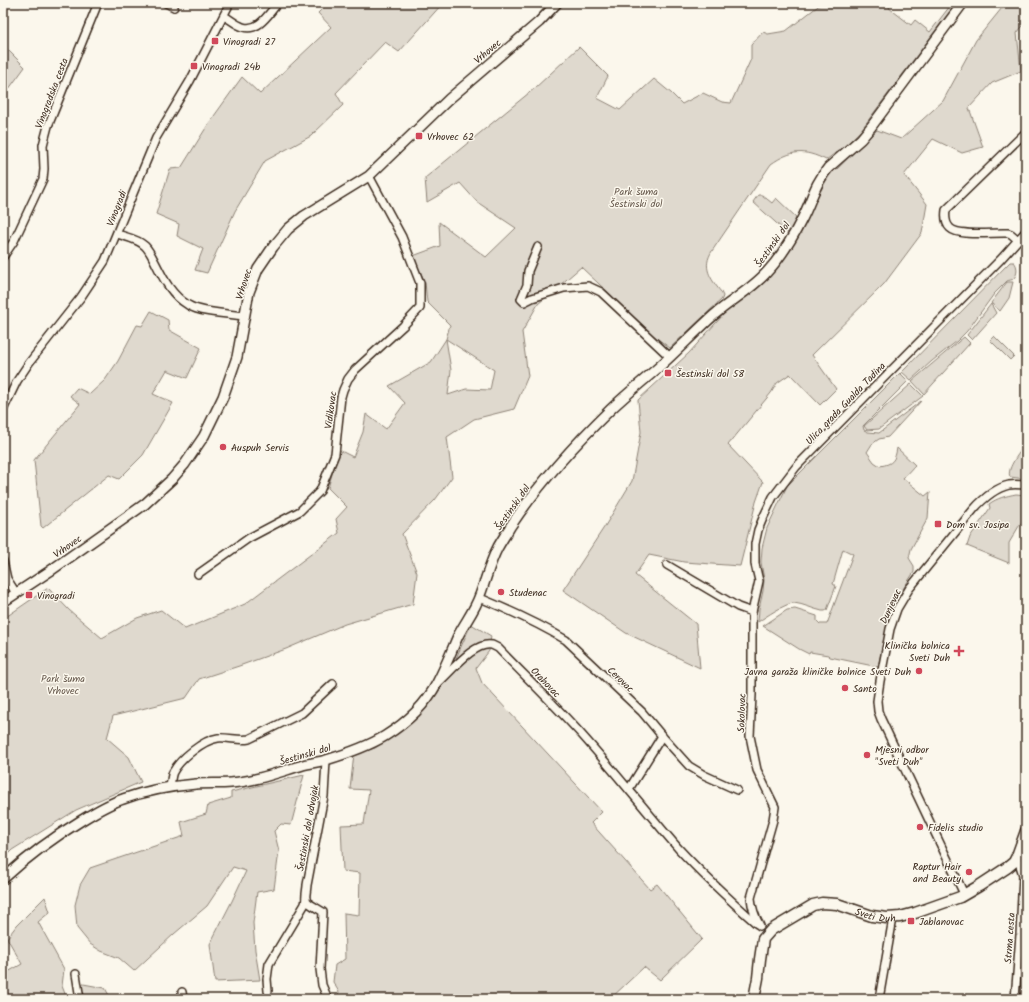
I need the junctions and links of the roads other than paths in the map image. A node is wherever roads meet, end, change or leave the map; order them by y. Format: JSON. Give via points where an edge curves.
{"nodes":[{"id":1,"x":98,"y":3,"type":"edge"},
{"id":2,"x":166,"y":3,"type":"edge"},
{"id":3,"x":230,"y":3,"type":"edge"},
{"id":4,"x":278,"y":3,"type":"edge"},
{"id":5,"x":557,"y":3,"type":"edge"},
{"id":6,"x":963,"y":3,"type":"edge"},
{"id":7,"x":174,"y":7,"type":"dead end"},
{"id":8,"x":224,"y":16,"type":"junction"},
{"id":9,"x":1026,"y":132,"type":"edge"},
{"id":10,"x":369,"y":176,"type":"junction"},
{"id":11,"x":1026,"y":231,"type":"edge"},
{"id":12,"x":117,"y":234,"type":"junction"},
{"id":13,"x":1018,"y":240,"type":"junction"},
{"id":14,"x":538,"y":248,"type":"dead end"},
{"id":15,"x":3,"y":257,"type":"edge"},
{"id":16,"x":245,"y":316,"type":"junction"},
{"id":17,"x":670,"y":357,"type":"junction"},
{"id":18,"x":3,"y":410,"type":"edge"},
{"id":19,"x":1026,"y":485,"type":"edge"},
{"id":20,"x":3,"y":562,"type":"edge"},
{"id":21,"x":667,"y":565,"type":"dead end"},
{"id":22,"x":198,"y":574,"type":"dead end"},
{"id":23,"x":16,"y":593,"type":"junction"},
{"id":24,"x":480,"y":598,"type":"junction"},
{"id":25,"x":3,"y":602,"type":"edge"},
{"id":26,"x":752,"y":612,"type":"junction"},
{"id":27,"x":333,"y":684,"type":"dead end"},
{"id":28,"x":436,"y":685,"type":"junction"},
{"id":29,"x":662,"y":736,"type":"junction"},
{"id":30,"x":326,"y":760,"type":"junction"},
{"id":31,"x":170,"y":787,"type":"junction"},
{"id":32,"x":629,"y":789,"type":"junction"},
{"id":33,"x":736,"y":790,"type":"dead end"},
{"id":34,"x":1026,"y":831,"type":"edge"},
{"id":35,"x":1018,"y":856,"type":"junction"},
{"id":36,"x":3,"y":879,"type":"edge"},
{"id":37,"x":964,"y":894,"type":"junction"},
{"id":38,"x":306,"y":899,"type":"junction"},
{"id":39,"x":893,"y":918,"type":"junction"},
{"id":40,"x":760,"y":926,"type":"junction"},
{"id":41,"x":768,"y":933,"type":"junction"},
{"id":42,"x":76,"y":974,"type":"dead end"},
{"id":43,"x":268,"y":991,"type":"dead end"},
{"id":44,"x":80,"y":999,"type":"edge"},
{"id":45,"x":328,"y":999,"type":"edge"},
{"id":46,"x":754,"y":999,"type":"edge"},
{"id":47,"x":879,"y":999,"type":"edge"},
{"id":48,"x":1015,"y":999,"type":"edge"}],
"edges":[{"from":1,"to":15,"type":"street","name":"Vinogradska cesta","via":[[48,126],[43,145],[43,179],[14,241]]},
{"from":2,"to":7,"type":"street"},
{"from":3,"to":8,"type":"street","name":"Vinogradi"},
{"from":4,"to":8,"type":"street","via":[[255,27],[242,27]]},
{"from":5,"to":10,"type":"street","name":"Vrhovec","via":[[539,22],[449,99]]},
{"from":6,"to":17,"type":"street","name":"Šestinski dol","via":[[871,127],[825,172],[793,236],[771,267],[757,282],[717,312]]},
{"from":8,"to":12,"type":"street","name":"Vinogradi","via":[[156,138]]},
{"from":9,"to":13,"type":"street","via":[[946,210],[945,218],[951,229],[960,232],[1008,233]]},
{"from":10,"to":16,"type":"street","name":"Vrhovec","via":[[304,216],[288,229],[258,269],[249,292]]},
{"from":10,"to":22,"type":"street","name":"Vidikovac","via":[[402,237],[420,283],[420,308],[355,370],[346,382],[341,397],[335,454],[320,491],[300,511],[249,538]]},
{"from":11,"to":13,"type":"street","name":"Ulica grada Gualda Tadina"},
{"from":12,"to":16,"type":"street","via":[[145,246],[167,284],[180,300],[189,306],[222,314]]},
{"from":12,"to":18,"type":"street","name":"Vinogradi","via":[[105,261],[81,297],[29,363]]},
{"from":13,"to":26,"type":"street","name":"Ulica grada Gualda Tadina","via":[[796,467],[773,497],[758,530],[755,564],[759,581]]},
{"from":14,"to":17,"type":"street","via":[[528,271],[527,285],[521,300],[524,302],[564,288],[588,286],[601,292]]},
{"from":16,"to":23,"type":"street","name":"Vrhovec","via":[[237,357],[223,397],[204,436],[185,464],[158,493],[139,508]]},
{"from":17,"to":24,"type":"street","name":"Šestinski dol","via":[[586,433],[536,490],[497,548]]},
{"from":19,"to":37,"type":"street","name":"Dunjevac","via":[[1009,485],[982,501],[909,589],[897,609],[890,629],[880,681],[878,711]]},
{"from":20,"to":23,"type":"street","via":[[7,579]]},
{"from":21,"to":26,"type":"street","via":[[738,607]]},
{"from":23,"to":25,"type":"street","name":"Vrhovec"},
{"from":24,"to":28,"type":"street","name":"Šestinski dol","via":[[459,634]]},
{"from":24,"to":29,"type":"street","name":"Cerovac","via":[[566,640],[642,712]]},
{"from":26,"to":40,"type":"street","name":"Sokolovac","via":[[750,736],[757,770],[775,807],[752,898],[754,913]]},
{"from":27,"to":31,"type":"street","via":[[302,713],[249,739],[216,738],[192,750],[175,768]]},
{"from":28,"to":30,"type":"street","name":"Šestinski dol","via":[[417,711],[384,737]]},
{"from":28,"to":32,"type":"street","name":"Orahovac","via":[[465,657],[481,646],[491,645],[498,648],[583,736]]},
{"from":29,"to":32,"type":"street"},
{"from":29,"to":33,"type":"street","name":"Cerovac","via":[[690,766]]},
{"from":30,"to":31,"type":"street","name":"Šestinski dol","via":[[251,781]]},
{"from":30,"to":38,"type":"street","name":"Šestinski dol odvojak","via":[[324,796]]},
{"from":31,"to":36,"type":"street","name":"Šestinski dol","via":[[124,799],[90,815],[36,851]]},
{"from":32,"to":40,"type":"street","name":"Orahovac","via":[[679,849],[719,890]]},
{"from":34,"to":35,"type":"main road","name":"Sveti Duh"},
{"from":35,"to":37,"type":"main road","name":"Sveti Duh","via":[[1008,867]]},
{"from":35,"to":48,"type":"street","name":"Strma cesta","via":[[1023,875]]},
{"from":37,"to":39,"type":"main road","name":"Sveti Duh","via":[[915,913]]},
{"from":38,"to":43,"type":"street","name":"Šestinski dol odvojak","via":[[269,964]]},
{"from":38,"to":45,"type":"street","via":[[323,912],[320,969],[322,985]]},
{"from":39,"to":41,"type":"main road","name":"Sveti Duh","via":[[872,916],[837,904],[813,905]]},
{"from":39,"to":47,"type":"street"},
{"from":40,"to":41,"type":"street","name":"Orahovac"},
{"from":41,"to":46,"type":"main road","via":[[762,943]]},
{"from":42,"to":44,"type":"street"}]}
